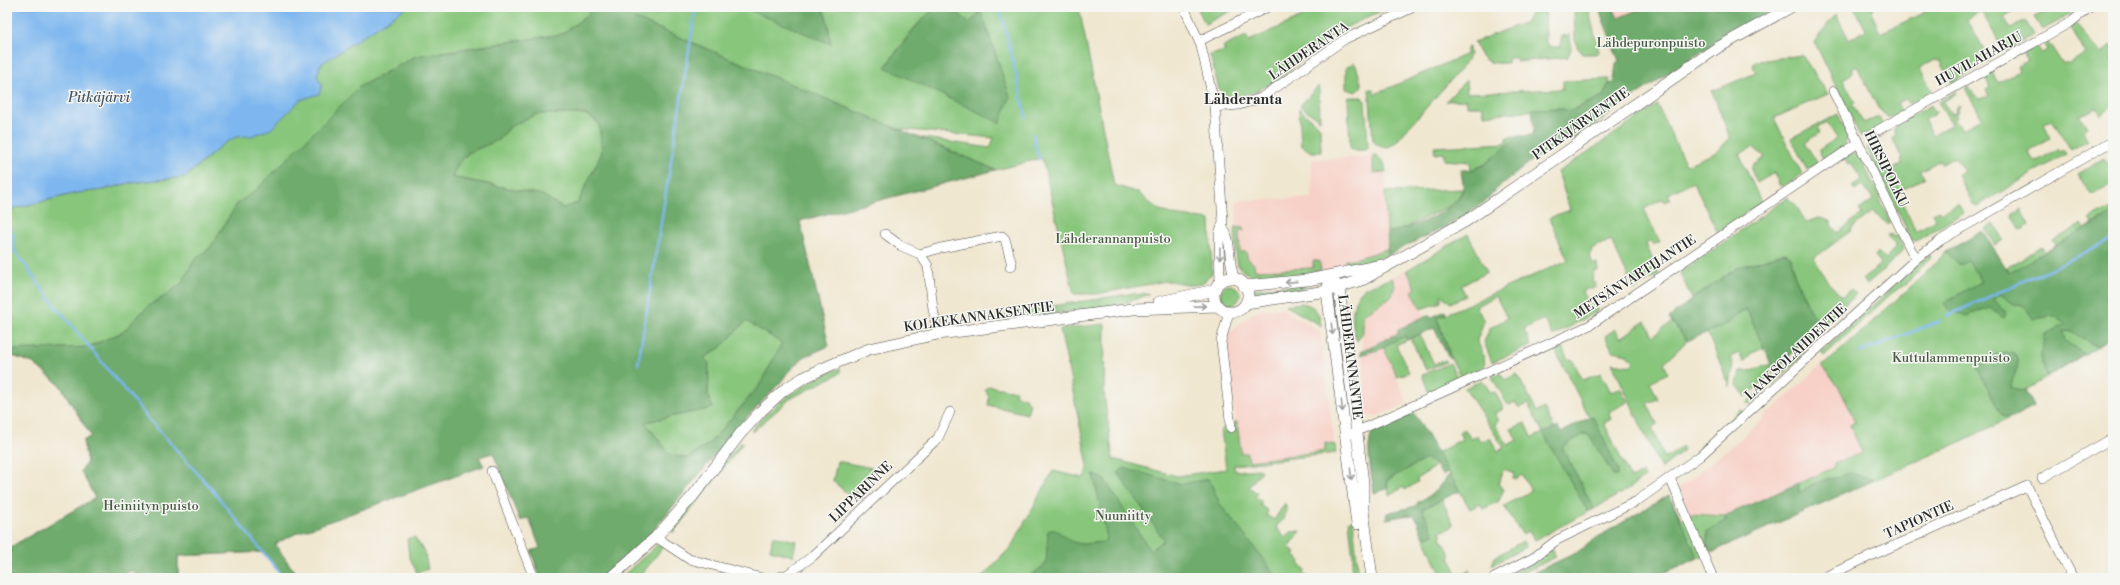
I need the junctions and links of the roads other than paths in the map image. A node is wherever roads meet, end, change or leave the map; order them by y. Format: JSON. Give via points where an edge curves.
{"nodes":[{"id":1,"x":1184,"y":7,"type":"edge"},
{"id":2,"x":1268,"y":7,"type":"edge"},
{"id":3,"x":1414,"y":7,"type":"edge"},
{"id":4,"x":1791,"y":7,"type":"edge"},
{"id":5,"x":2090,"y":7,"type":"edge"},
{"id":6,"x":1199,"y":41,"type":"junction"},
{"id":7,"x":1833,"y":91,"type":"dead end"},
{"id":8,"x":1215,"y":107,"type":"junction"},
{"id":9,"x":1878,"y":130,"type":"dead end"},
{"id":10,"x":2113,"y":141,"type":"edge"},
{"id":11,"x":1858,"y":143,"type":"junction"},
{"id":12,"x":1223,"y":227,"type":"junction"},
{"id":13,"x":885,"y":234,"type":"dead end"},
{"id":14,"x":920,"y":254,"type":"junction"},
{"id":15,"x":1917,"y":258,"type":"junction"},
{"id":16,"x":1388,"y":264,"type":"junction"},
{"id":17,"x":1010,"y":267,"type":"dead end"},
{"id":18,"x":1330,"y":277,"type":"junction"},
{"id":19,"x":1235,"y":279,"type":"junction"},
{"id":20,"x":1244,"y":286,"type":"junction"},
{"id":21,"x":1217,"y":287,"type":"junction"},
{"id":22,"x":1339,"y":288,"type":"junction"},
{"id":23,"x":1327,"y":290,"type":"junction"},
{"id":24,"x":1246,"y":303,"type":"junction"},
{"id":25,"x":1218,"y":306,"type":"junction"},
{"id":26,"x":1133,"y":309,"type":"junction"},
{"id":27,"x":1229,"y":312,"type":"junction"},
{"id":28,"x":938,"y":334,"type":"junction"},
{"id":29,"x":950,"y":412,"type":"dead end"},
{"id":30,"x":1231,"y":428,"type":"dead end"},
{"id":31,"x":1351,"y":434,"type":"junction"},
{"id":32,"x":2113,"y":438,"type":"edge"},
{"id":33,"x":492,"y":471,"type":"dead end"},
{"id":34,"x":1670,"y":478,"type":"junction"},
{"id":35,"x":2042,"y":478,"type":"dead end"},
{"id":36,"x":656,"y":537,"type":"junction"},
{"id":37,"x":534,"y":578,"type":"edge"},
{"id":38,"x":610,"y":578,"type":"edge"},
{"id":39,"x":762,"y":578,"type":"edge"},
{"id":40,"x":776,"y":578,"type":"edge"},
{"id":41,"x":1364,"y":578,"type":"edge"},
{"id":42,"x":1372,"y":578,"type":"edge"},
{"id":43,"x":1494,"y":578,"type":"edge"},
{"id":44,"x":1713,"y":578,"type":"edge"},
{"id":45,"x":1822,"y":578,"type":"edge"},
{"id":46,"x":2073,"y":578,"type":"edge"}],
"edges":[{"from":1,"to":6,"type":"street"},
{"from":2,"to":6,"type":"street"},
{"from":3,"to":8,"type":"street","name":"LÄHDERANTA","via":[[1345,40],[1262,98],[1239,105]]},
{"from":4,"to":16,"type":"main road","name":"PITKÄJÄRVENTIE","via":[[1717,48],[1466,222]]},
{"from":5,"to":9,"type":"street","name":"HUVILAHARJU","via":[[2071,22]]},
{"from":6,"to":8,"type":"street"},
{"from":7,"to":11,"type":"street","name":"HIRSIPOLKU"},
{"from":8,"to":12,"type":"street"},
{"from":10,"to":15,"type":"street","name":"LAAKSOLAHDENTIE","via":[[1941,240]]},
{"from":11,"to":15,"type":"street","name":"HIRSIPOLKU"},
{"from":11,"to":31,"type":"street","name":"METSÄNVARTIJANTIE","via":[[1590,325]]},
{"from":12,"to":19,"type":"street","via":[[1227,234],[1231,271]]},
{"from":12,"to":21,"type":"street","one_way":true,"via":[[1219,234]]},
{"from":13,"to":14,"type":"street","via":[[901,246]]},
{"from":14,"to":17,"type":"street","via":[[947,246],[1002,236],[1012,264]]},
{"from":14,"to":28,"type":"street","via":[[928,266]]},
{"from":15,"to":34,"type":"street","name":"LAAKSOLAHDENTIE","via":[[1718,441]]},
{"from":16,"to":18,"type":"main road","name":"PITKÄJÄRVENTIE"},
{"from":16,"to":22,"type":"main road","name":"PITKÄJÄRVENTIE","via":[[1364,279]]},
{"from":18,"to":20,"type":"main road","one_way":true},
{"from":18,"to":22,"type":"main road","name":"LÄHDERANNANTIE"},
{"from":18,"to":23,"type":"main road","name":"LÄHDERANNANTIE"},
{"from":19,"to":20,"type":"main road"},
{"from":19,"to":21,"type":"main road","via":[[1230,279]]},
{"from":20,"to":24,"type":"main road","via":[[1247,294]]},
{"from":21,"to":25,"type":"main road","via":[[1214,298]]},
{"from":21,"to":26,"type":"main road","name":"KOLKEKANNAKSENTIE"},
{"from":22,"to":23,"type":"main road"},
{"from":22,"to":31,"type":"main road","name":"LÄHDERANNANTIE"},
{"from":23,"to":24,"type":"main road"},
{"from":23,"to":31,"type":"main road","name":"LÄHDERANNANTIE","one_way":true},
{"from":24,"to":27,"type":"main road","via":[[1237,311]]},
{"from":26,"to":25,"type":"main road","name":"KOLKEKANNAKSENTIE","one_way":true},
{"from":25,"to":27,"type":"main road"},
{"from":26,"to":28,"type":"main road","name":"KOLKEKANNAKSENTIE"},
{"from":27,"to":30,"type":"street","via":[[1221,342]]},
{"from":28,"to":36,"type":"main road","name":"KOLKEKANNAKSENTIE","via":[[869,349],[803,378],[784,390],[743,430],[693,496]]},
{"from":29,"to":40,"type":"street","name":"LIPPARINNE","via":[[938,438],[813,556],[788,574]]},
{"from":31,"to":41,"type":"main road","name":"LÄHDERANNANTIE","one_way":true},
{"from":31,"to":42,"type":"main road","name":"LÄHDERANNANTIE","via":[[1363,483],[1363,510]]},
{"from":32,"to":35,"type":"street"},
{"from":33,"to":37,"type":"street"},
{"from":34,"to":43,"type":"street","name":"LAAKSOLAHDENTIE","via":[[1637,501],[1553,542],[1533,558]]},
{"from":34,"to":44,"type":"street"},
{"from":36,"to":38,"type":"main road","name":"KOLKEKANNAKSENTIE"},
{"from":36,"to":39,"type":"street","via":[[689,559]]},
{"from":45,"to":46,"type":"street","name":"TAPIONTIE","via":[[2027,486]]}]}
